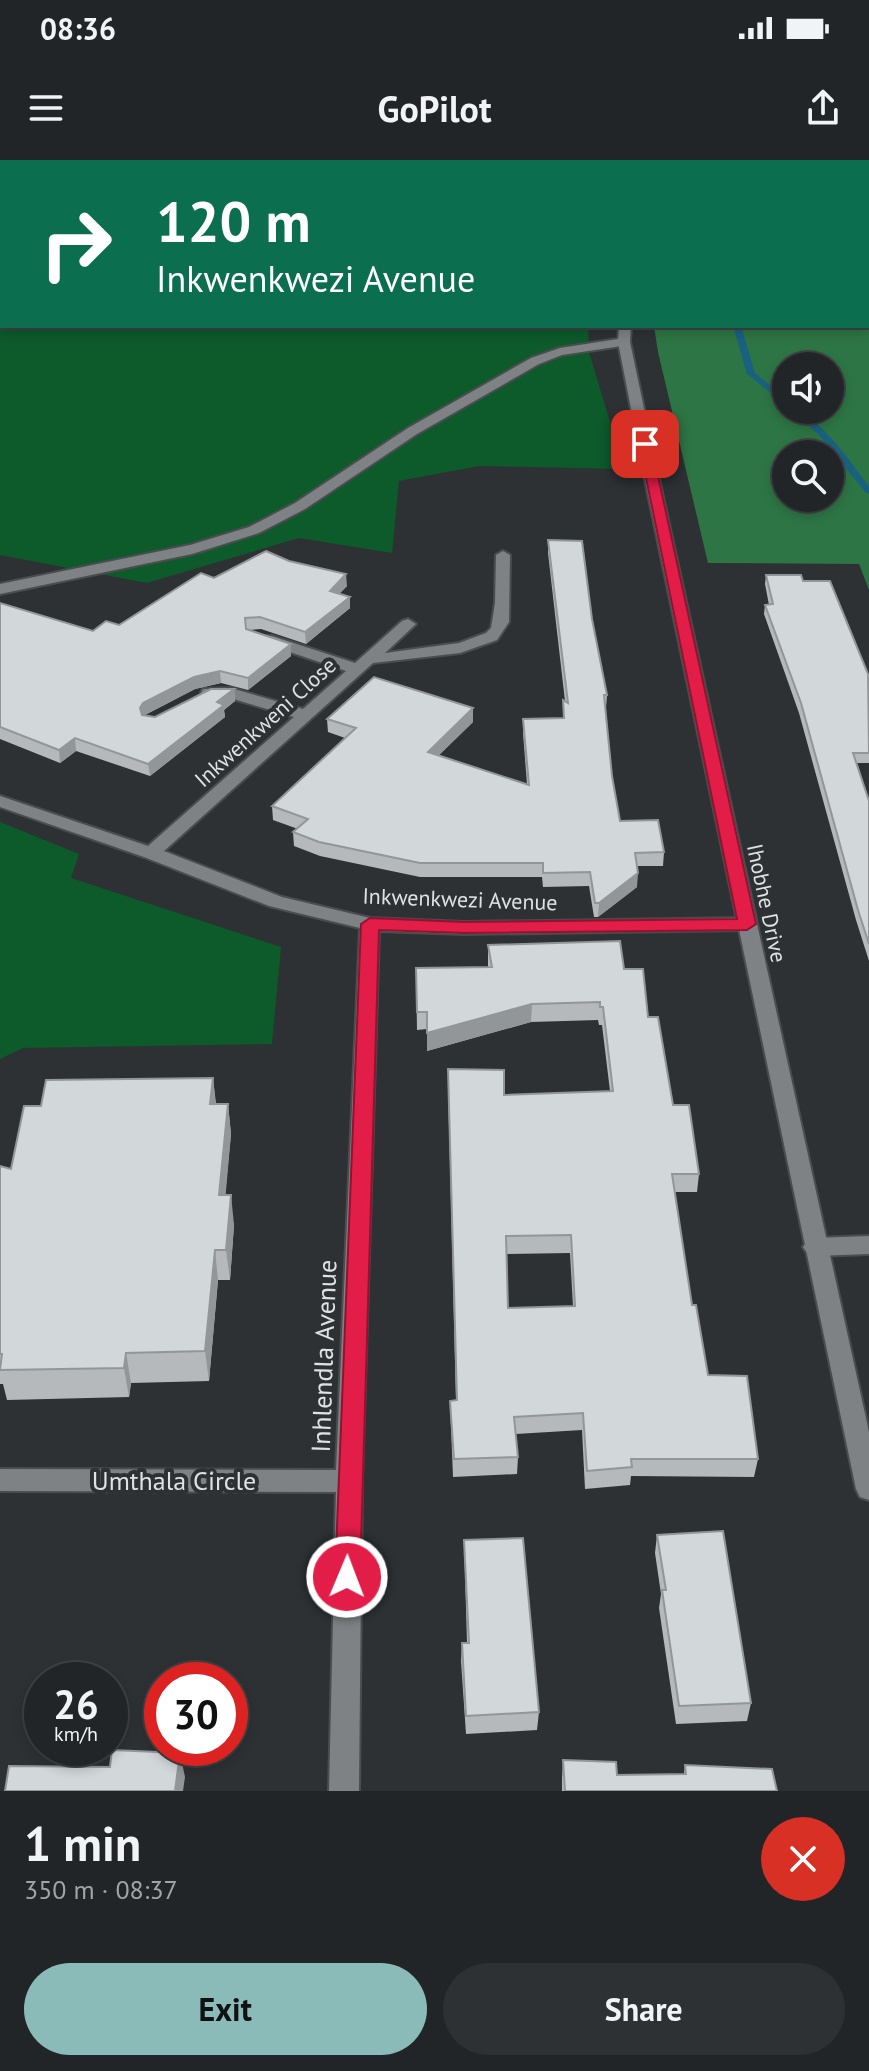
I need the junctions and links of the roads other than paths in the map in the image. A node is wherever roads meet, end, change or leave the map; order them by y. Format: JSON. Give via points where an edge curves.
{"nodes":[{"id":1,"x":625,"y":334,"type":"edge"},
{"id":2,"x":503,"y":555,"type":"dead end"},
{"id":3,"x":0,"y":589,"type":"edge"},
{"id":4,"x":408,"y":624,"type":"dead end"},
{"id":5,"x":254,"y":635,"type":"edge"},
{"id":6,"x":363,"y":664,"type":"junction"},
{"id":7,"x":189,"y":704,"type":"edge"},
{"id":8,"x":306,"y":715,"type":"junction"},
{"id":9,"x":0,"y":801,"type":"edge"},
{"id":10,"x":151,"y":853,"type":"junction"},
{"id":11,"x":370,"y":924,"type":"junction"},
{"id":12,"x":747,"y":924,"type":"junction"},
{"id":13,"x":869,"y":1245,"type":"edge"},
{"id":14,"x":815,"y":1247,"type":"junction"},
{"id":15,"x":0,"y":1480,"type":"edge"},
{"id":16,"x":349,"y":1481,"type":"junction"},
{"id":17,"x":869,"y":1489,"type":"edge"},
{"id":18,"x":344,"y":1791,"type":"edge"}],
"edges":[{"from":1,"to":3,"type":"street","via":[[535,361],[256,530],[195,549]]},
{"from":1,"to":12,"type":"street","name":"Ihobhe Drive"},
{"from":2,"to":6,"type":"street","via":[[500,628],[492,638]]},
{"from":4,"to":6,"type":"street","name":"Inkwenkweni Close"},
{"from":5,"to":6,"type":"street"},
{"from":6,"to":8,"type":"street","name":"Inkwenkweni Close"},
{"from":7,"to":8,"type":"street","via":[[222,691]]},
{"from":8,"to":10,"type":"street","name":"Inkwenkweni Close"},
{"from":9,"to":10,"type":"street","name":"Inkwenkwezi Avenue"},
{"from":10,"to":11,"type":"street","name":"Inkwenkwezi Avenue","via":[[276,902]]},
{"from":11,"to":12,"type":"street","name":"Inkwenkwezi Avenue"},
{"from":11,"to":16,"type":"street","name":"Inhlendla Avenue"},
{"from":12,"to":14,"type":"street","name":"Ihobhe Drive"},
{"from":13,"to":14,"type":"street"},
{"from":14,"to":17,"type":"street","name":"Ihobhe Drive"},
{"from":15,"to":16,"type":"street","name":"Umthala Circle"},
{"from":16,"to":18,"type":"street","name":"Inhlendla Avenue"}]}
